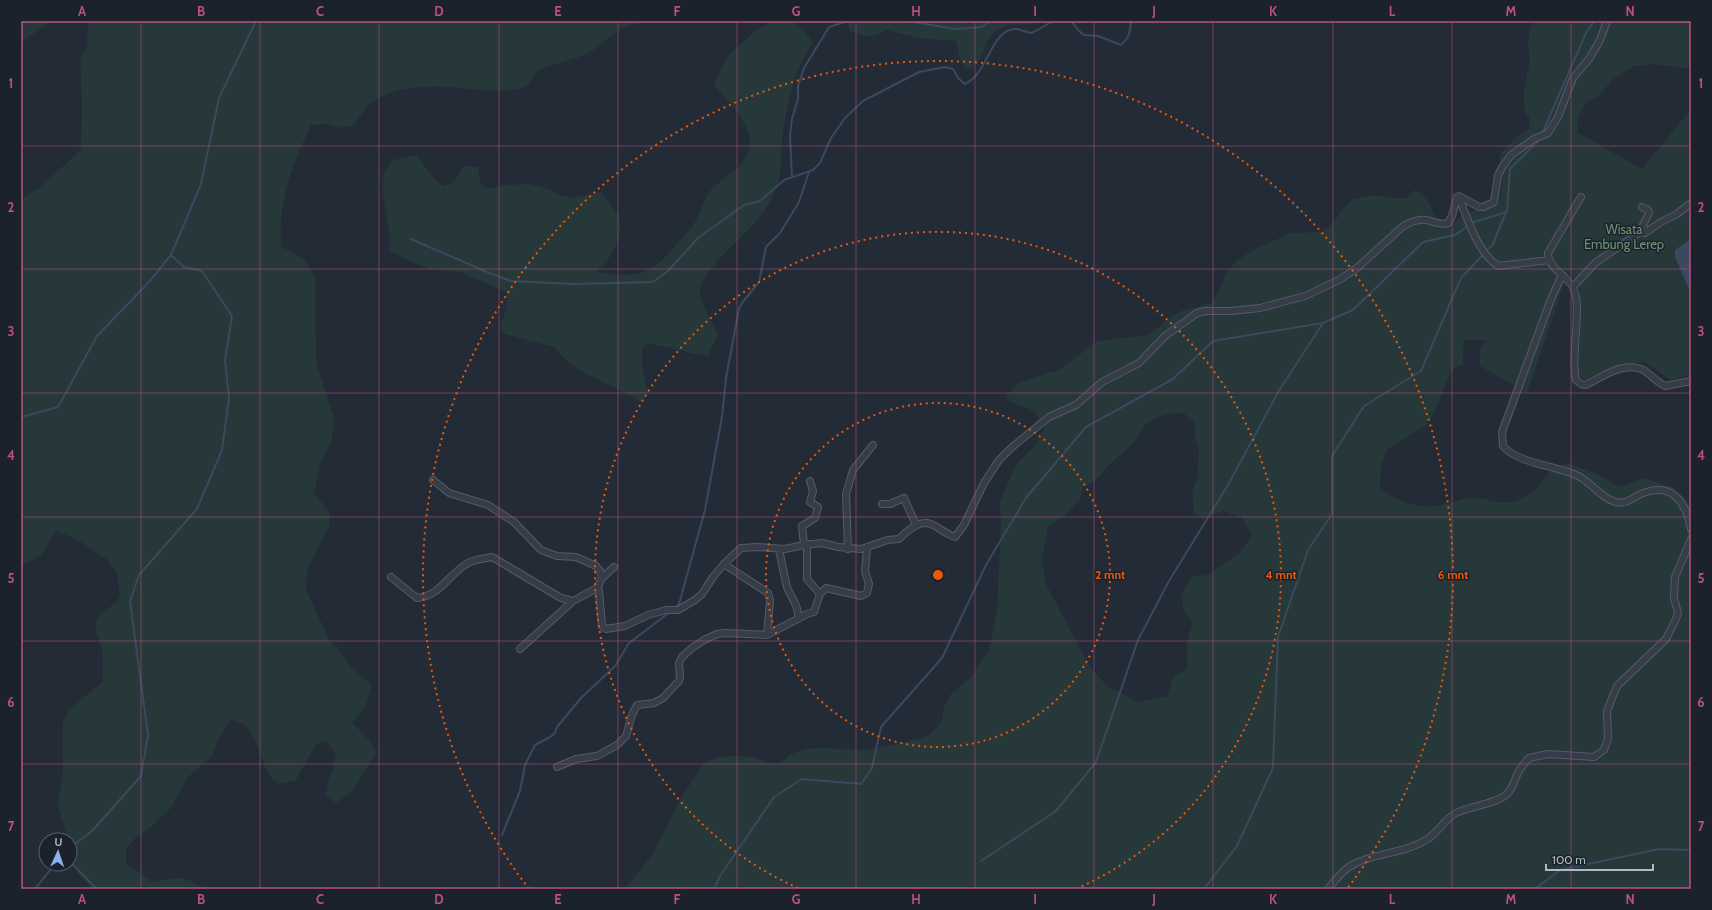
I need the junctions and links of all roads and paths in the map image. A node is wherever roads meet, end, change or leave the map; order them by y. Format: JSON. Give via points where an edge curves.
{"nodes":[{"id":1,"x":1606,"y":21,"type":"edge"},
{"id":2,"x":1581,"y":197,"type":"dead end"},
{"id":3,"x":1457,"y":199,"type":"junction"},
{"id":4,"x":1691,"y":203,"type":"edge"},
{"id":5,"x":1642,"y":207,"type":"dead end"},
{"id":6,"x":1643,"y":230,"type":"junction"},
{"id":7,"x":1549,"y":260,"type":"junction"},
{"id":8,"x":1562,"y":275,"type":"junction"},
{"id":9,"x":1573,"y":287,"type":"junction"},
{"id":10,"x":1691,"y":381,"type":"edge"},
{"id":11,"x":873,"y":445,"type":"dead end"},
{"id":12,"x":433,"y":480,"type":"dead end"},
{"id":13,"x":810,"y":481,"type":"dead end"},
{"id":14,"x":882,"y":504,"type":"dead end"},
{"id":15,"x":916,"y":526,"type":"junction"},
{"id":16,"x":1691,"y":529,"type":"edge"},
{"id":17,"x":1691,"y":539,"type":"edge"},
{"id":18,"x":806,"y":545,"type":"junction"},
{"id":19,"x":867,"y":548,"type":"junction"},
{"id":20,"x":848,"y":549,"type":"junction"},
{"id":21,"x":779,"y":550,"type":"junction"},
{"id":22,"x":724,"y":564,"type":"junction"},
{"id":23,"x":614,"y":567,"type":"dead end"},
{"id":24,"x":391,"y":577,"type":"dead end"},
{"id":25,"x":602,"y":578,"type":"junction"},
{"id":26,"x":597,"y":588,"type":"junction"},
{"id":27,"x":820,"y":594,"type":"junction"},
{"id":28,"x":573,"y":601,"type":"junction"},
{"id":29,"x":798,"y":619,"type":"junction"},
{"id":30,"x":767,"y":635,"type":"junction"},
{"id":31,"x":520,"y":649,"type":"dead end"},
{"id":32,"x":557,"y":767,"type":"dead end"},
{"id":33,"x":1328,"y":889,"type":"edge"}],
"edges":[{"from":1,"to":3,"type":"street","via":[[1600,40],[1589,59],[1573,78],[1558,117],[1548,133],[1511,155],[1502,166],[1494,202],[1481,207],[1461,196]]},
{"from":2,"to":7,"type":"street","via":[[1548,253]]},
{"from":3,"to":7,"type":"street","via":[[1483,250],[1498,266]]},
{"from":3,"to":15,"type":"street","via":[[1447,224],[1425,220],[1408,223],[1357,268],[1339,280],[1305,296],[1260,308],[1197,313],[1166,336],[1139,363],[1102,382],[1076,405],[1048,417],[1011,448],[999,460],[984,483],[957,536],[951,536],[930,523]]},
{"from":4,"to":6,"type":"street","via":[[1646,232]]},
{"from":5,"to":6,"type":"street","via":[[1649,213],[1644,221]]},
{"from":6,"to":9,"type":"street","via":[[1596,263]]},
{"from":7,"to":8,"type":"street"},
{"from":8,"to":9,"type":"street"},
{"from":8,"to":16,"type":"street","via":[[1502,432],[1503,446],[1510,452],[1577,475],[1606,498],[1618,503],[1642,493],[1658,490],[1674,494],[1689,516]]},
{"from":9,"to":10,"type":"street","via":[[1576,302],[1575,375],[1580,384],[1586,385],[1622,368],[1635,367],[1665,386]]},
{"from":11,"to":20,"type":"street","via":[[852,470],[846,494]]},
{"from":12,"to":25,"type":"street","via":[[449,493],[488,505],[514,522],[541,550],[557,556],[576,558],[596,566]]},
{"from":13,"to":18,"type":"street","via":[[813,491],[810,502],[818,507],[815,518],[802,526]]},
{"from":14,"to":15,"type":"street","via":[[890,504],[904,498]]},
{"from":15,"to":19,"type":"street","via":[[907,530],[899,539],[888,540]]},
{"from":17,"to":33,"type":"street","via":[[1675,576],[1674,598],[1678,613],[1676,619],[1666,639],[1616,686],[1607,711],[1608,738],[1604,750],[1594,757],[1548,754],[1529,758],[1506,795],[1454,814],[1428,838],[1412,846],[1348,867]]},
{"from":18,"to":20,"type":"street","via":[[822,543]]},
{"from":18,"to":21,"type":"street"},
{"from":18,"to":27,"type":"street","via":[[807,579]]},
{"from":19,"to":20,"type":"street"},
{"from":19,"to":27,"type":"street","via":[[867,593],[861,596],[826,588]]},
{"from":21,"to":22,"type":"street","via":[[741,548]]},
{"from":21,"to":29,"type":"street"},
{"from":22,"to":26,"type":"street","via":[[695,600],[678,610],[666,610],[625,626],[606,629],[602,626],[600,593]]},
{"from":22,"to":30,"type":"street","via":[[768,594],[770,600]]},
{"from":23,"to":25,"type":"street"},
{"from":24,"to":28,"type":"street","via":[[417,598],[424,597],[435,591],[465,564],[478,559],[492,558],[561,598]]},
{"from":25,"to":26,"type":"street"},
{"from":26,"to":28,"type":"street"},
{"from":27,"to":29,"type":"street","via":[[814,612]]},
{"from":28,"to":31,"type":"street"},
{"from":29,"to":30,"type":"street"},
{"from":30,"to":32,"type":"street","via":[[725,633],[704,640],[682,657],[679,663],[679,681],[663,698],[654,703],[638,705],[626,736],[617,745],[597,756],[576,759]]}]}
